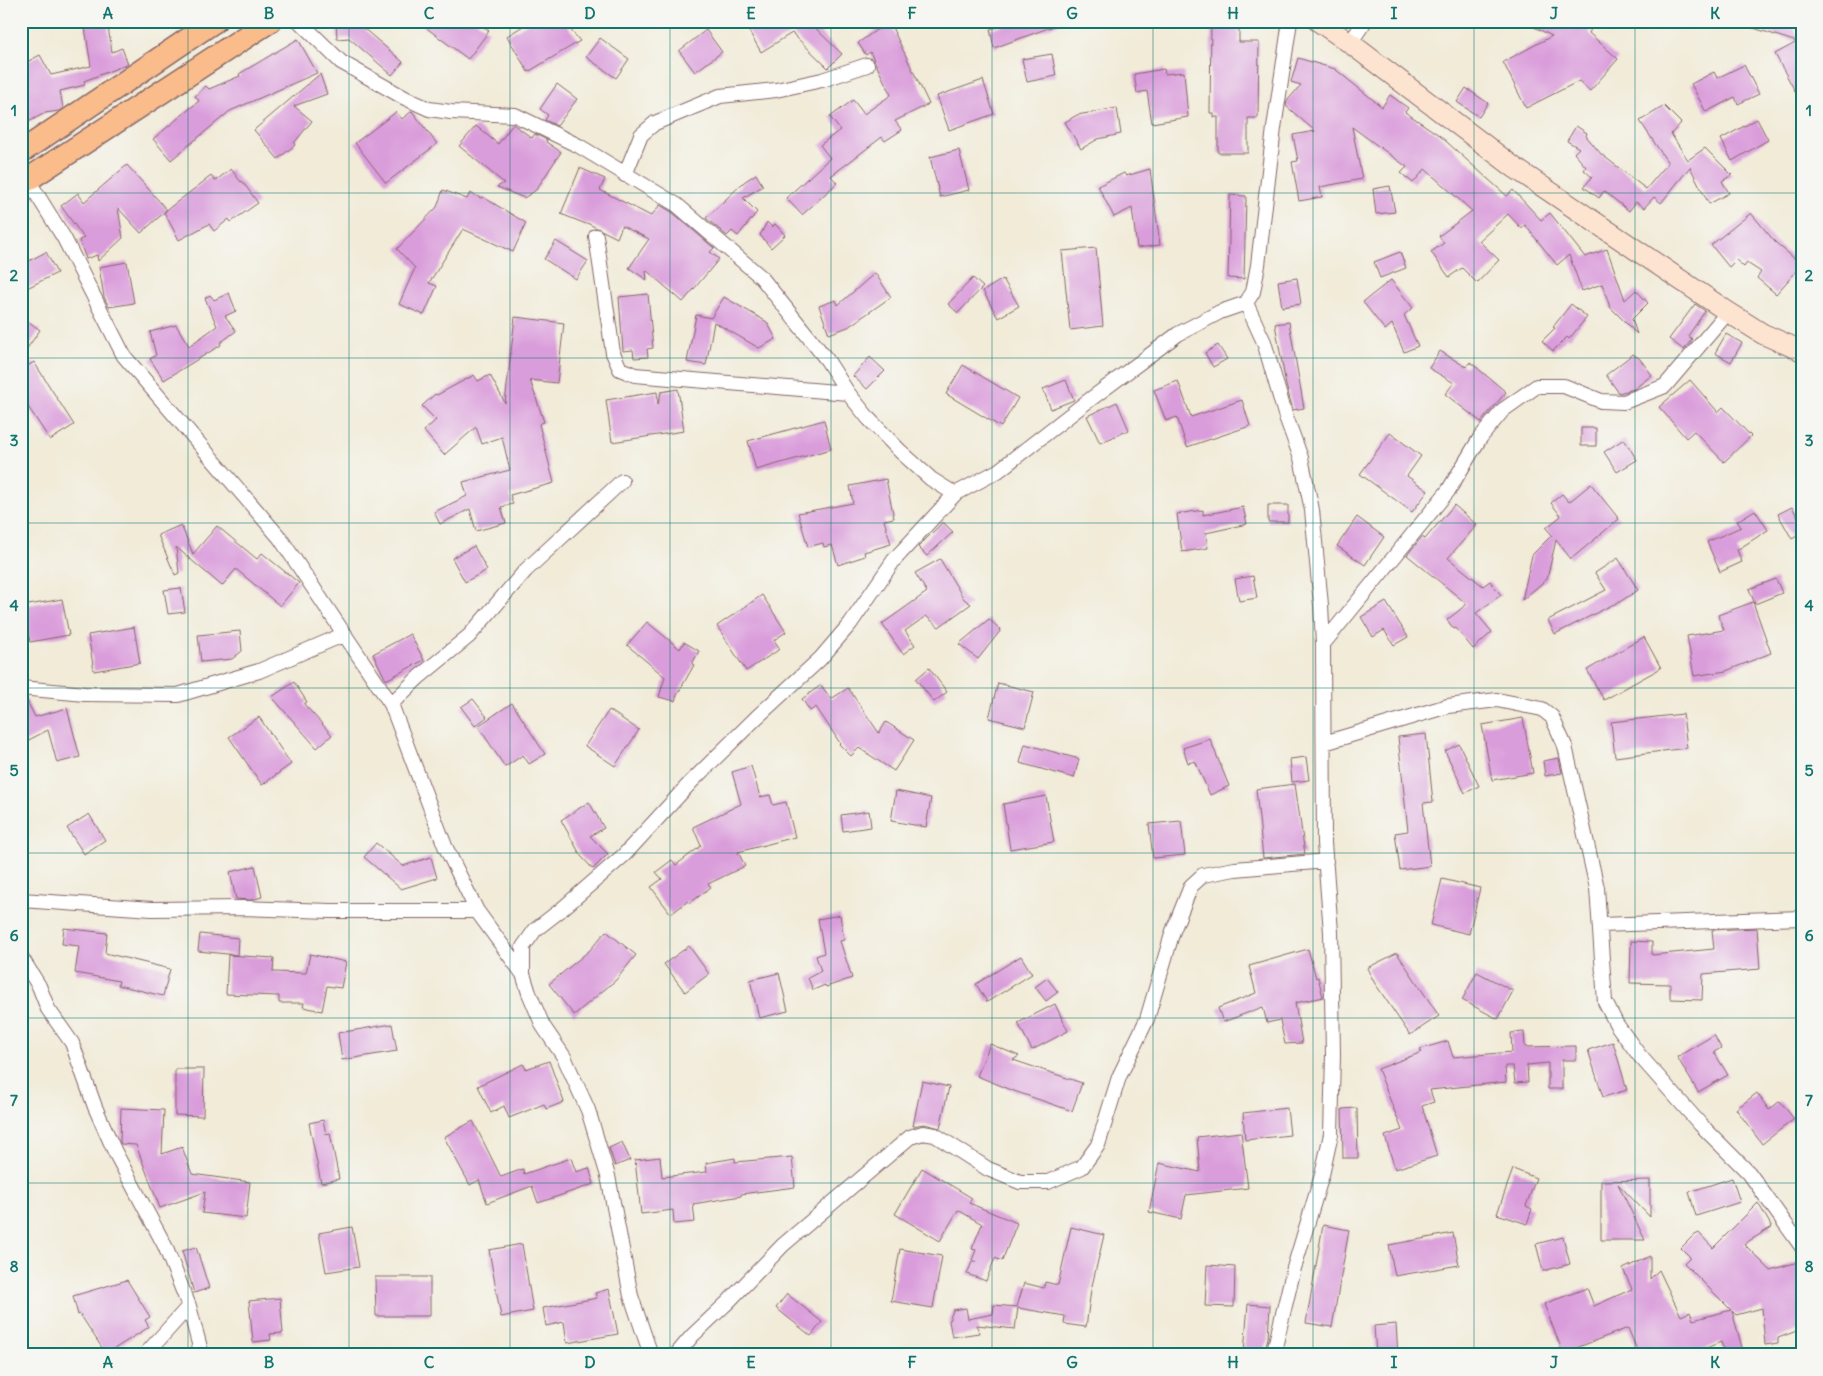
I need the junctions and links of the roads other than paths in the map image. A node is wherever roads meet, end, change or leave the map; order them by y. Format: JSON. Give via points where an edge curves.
{"nodes":[{"id":1,"x":215,"y":21,"type":"edge"},
{"id":2,"x":270,"y":21,"type":"edge"},
{"id":3,"x":299,"y":21,"type":"edge"},
{"id":4,"x":1290,"y":21,"type":"edge"},
{"id":5,"x":1318,"y":21,"type":"edge"},
{"id":6,"x":1365,"y":21,"type":"edge"},
{"id":7,"x":1350,"y":42,"type":"junction"},
{"id":8,"x":867,"y":65,"type":"dead end"},
{"id":9,"x":53,"y":130,"type":"junction"},
{"id":10,"x":21,"y":152,"type":"edge"},
{"id":11,"x":69,"y":153,"type":"junction"},
{"id":12,"x":625,"y":175,"type":"junction"},
{"id":13,"x":24,"y":182,"type":"edge"},
{"id":14,"x":596,"y":236,"type":"dead end"},
{"id":15,"x":1246,"y":303,"type":"junction"},
{"id":16,"x":1728,"y":312,"type":"junction"},
{"id":17,"x":1802,"y":351,"type":"edge"},
{"id":18,"x":848,"y":393,"type":"junction"},
{"id":19,"x":622,"y":481,"type":"dead end"},
{"id":20,"x":955,"y":494,"type":"junction"},
{"id":21,"x":345,"y":634,"type":"junction"},
{"id":22,"x":1323,"y":644,"type":"junction"},
{"id":23,"x":21,"y":688,"type":"edge"},
{"id":24,"x":391,"y":704,"type":"junction"},
{"id":25,"x":1324,"y":743,"type":"junction"},
{"id":26,"x":1326,"y":861,"type":"junction"},
{"id":27,"x":21,"y":900,"type":"edge"},
{"id":28,"x":477,"y":911,"type":"junction"},
{"id":29,"x":1802,"y":918,"type":"edge"},
{"id":30,"x":1600,"y":925,"type":"junction"},
{"id":31,"x":21,"y":957,"type":"edge"},
{"id":32,"x":523,"y":974,"type":"junction"},
{"id":33,"x":1802,"y":1247,"type":"edge"},
{"id":34,"x":189,"y":1306,"type":"junction"},
{"id":35,"x":145,"y":1355,"type":"edge"},
{"id":36,"x":202,"y":1355,"type":"edge"},
{"id":37,"x":651,"y":1355,"type":"edge"},
{"id":38,"x":676,"y":1355,"type":"edge"},
{"id":39,"x":1273,"y":1355,"type":"edge"}],
"edges":[{"from":1,"to":9,"type":"main road"},
{"from":2,"to":11,"type":"main road"},
{"from":3,"to":12,"type":"street","via":[[341,62],[405,98],[429,109],[515,114],[579,146]]},
{"from":4,"to":15,"type":"street","via":[[1258,265],[1253,292]]},
{"from":5,"to":7,"type":"main road"},
{"from":6,"to":7,"type":"street"},
{"from":7,"to":16,"type":"main road","via":[[1515,168]]},
{"from":8,"to":12,"type":"street","via":[[822,80],[776,90],[720,96],[655,122],[641,135]]},
{"from":9,"to":10,"type":"main road"},
{"from":9,"to":11,"type":"main road"},
{"from":11,"to":13,"type":"main road"},
{"from":12,"to":18,"type":"street","via":[[677,205],[761,277]]},
{"from":13,"to":21,"type":"street","via":[[64,238],[124,356],[280,538]]},
{"from":14,"to":18,"type":"street","via":[[613,353],[620,369],[636,375]]},
{"from":15,"to":20,"type":"street","via":[[1220,312],[1178,334],[998,472]]},
{"from":15,"to":22,"type":"street","via":[[1264,342],[1302,458],[1312,510]]},
{"from":16,"to":17,"type":"main road","via":[[1763,334]]},
{"from":16,"to":22,"type":"street","via":[[1665,386],[1624,402],[1601,401],[1564,386],[1536,386],[1503,410],[1480,438],[1448,491]]},
{"from":18,"to":20,"type":"street","via":[[900,451],[931,479]]},
{"from":19,"to":24,"type":"street","via":[[526,570],[469,636]]},
{"from":20,"to":32,"type":"street","via":[[894,560],[850,624],[820,659],[691,782],[624,855],[535,930],[523,947]]},
{"from":21,"to":23,"type":"street","via":[[259,671],[178,695],[84,694]]},
{"from":21,"to":24,"type":"street"},
{"from":22,"to":25,"type":"street"},
{"from":24,"to":28,"type":"street","via":[[445,846]]},
{"from":25,"to":26,"type":"street"},
{"from":25,"to":30,"type":"street","via":[[1448,706],[1497,700],[1542,709],[1552,717],[1565,746],[1597,888]]},
{"from":26,"to":38,"type":"street","via":[[1211,873],[1203,875],[1191,886],[1173,931],[1147,1019],[1119,1077],[1098,1145],[1082,1166],[1048,1182],[1020,1182],[988,1169],[936,1136],[923,1133],[910,1137],[783,1245]]},
{"from":26,"to":39,"type":"street","via":[[1333,1055],[1330,1134],[1322,1176],[1294,1268]]},
{"from":27,"to":28,"type":"street","via":[[152,909]]},
{"from":28,"to":32,"type":"street"},
{"from":29,"to":30,"type":"street"},
{"from":30,"to":33,"type":"street","via":[[1604,1002],[1617,1025],[1639,1056],[1749,1173]]},
{"from":31,"to":34,"type":"street","via":[[39,986],[48,1009],[72,1043],[115,1152],[165,1246]]},
{"from":32,"to":37,"type":"street","via":[[543,1026],[564,1058],[588,1110],[608,1176],[632,1296]]},
{"from":34,"to":35,"type":"street"},
{"from":34,"to":36,"type":"street"}]}
